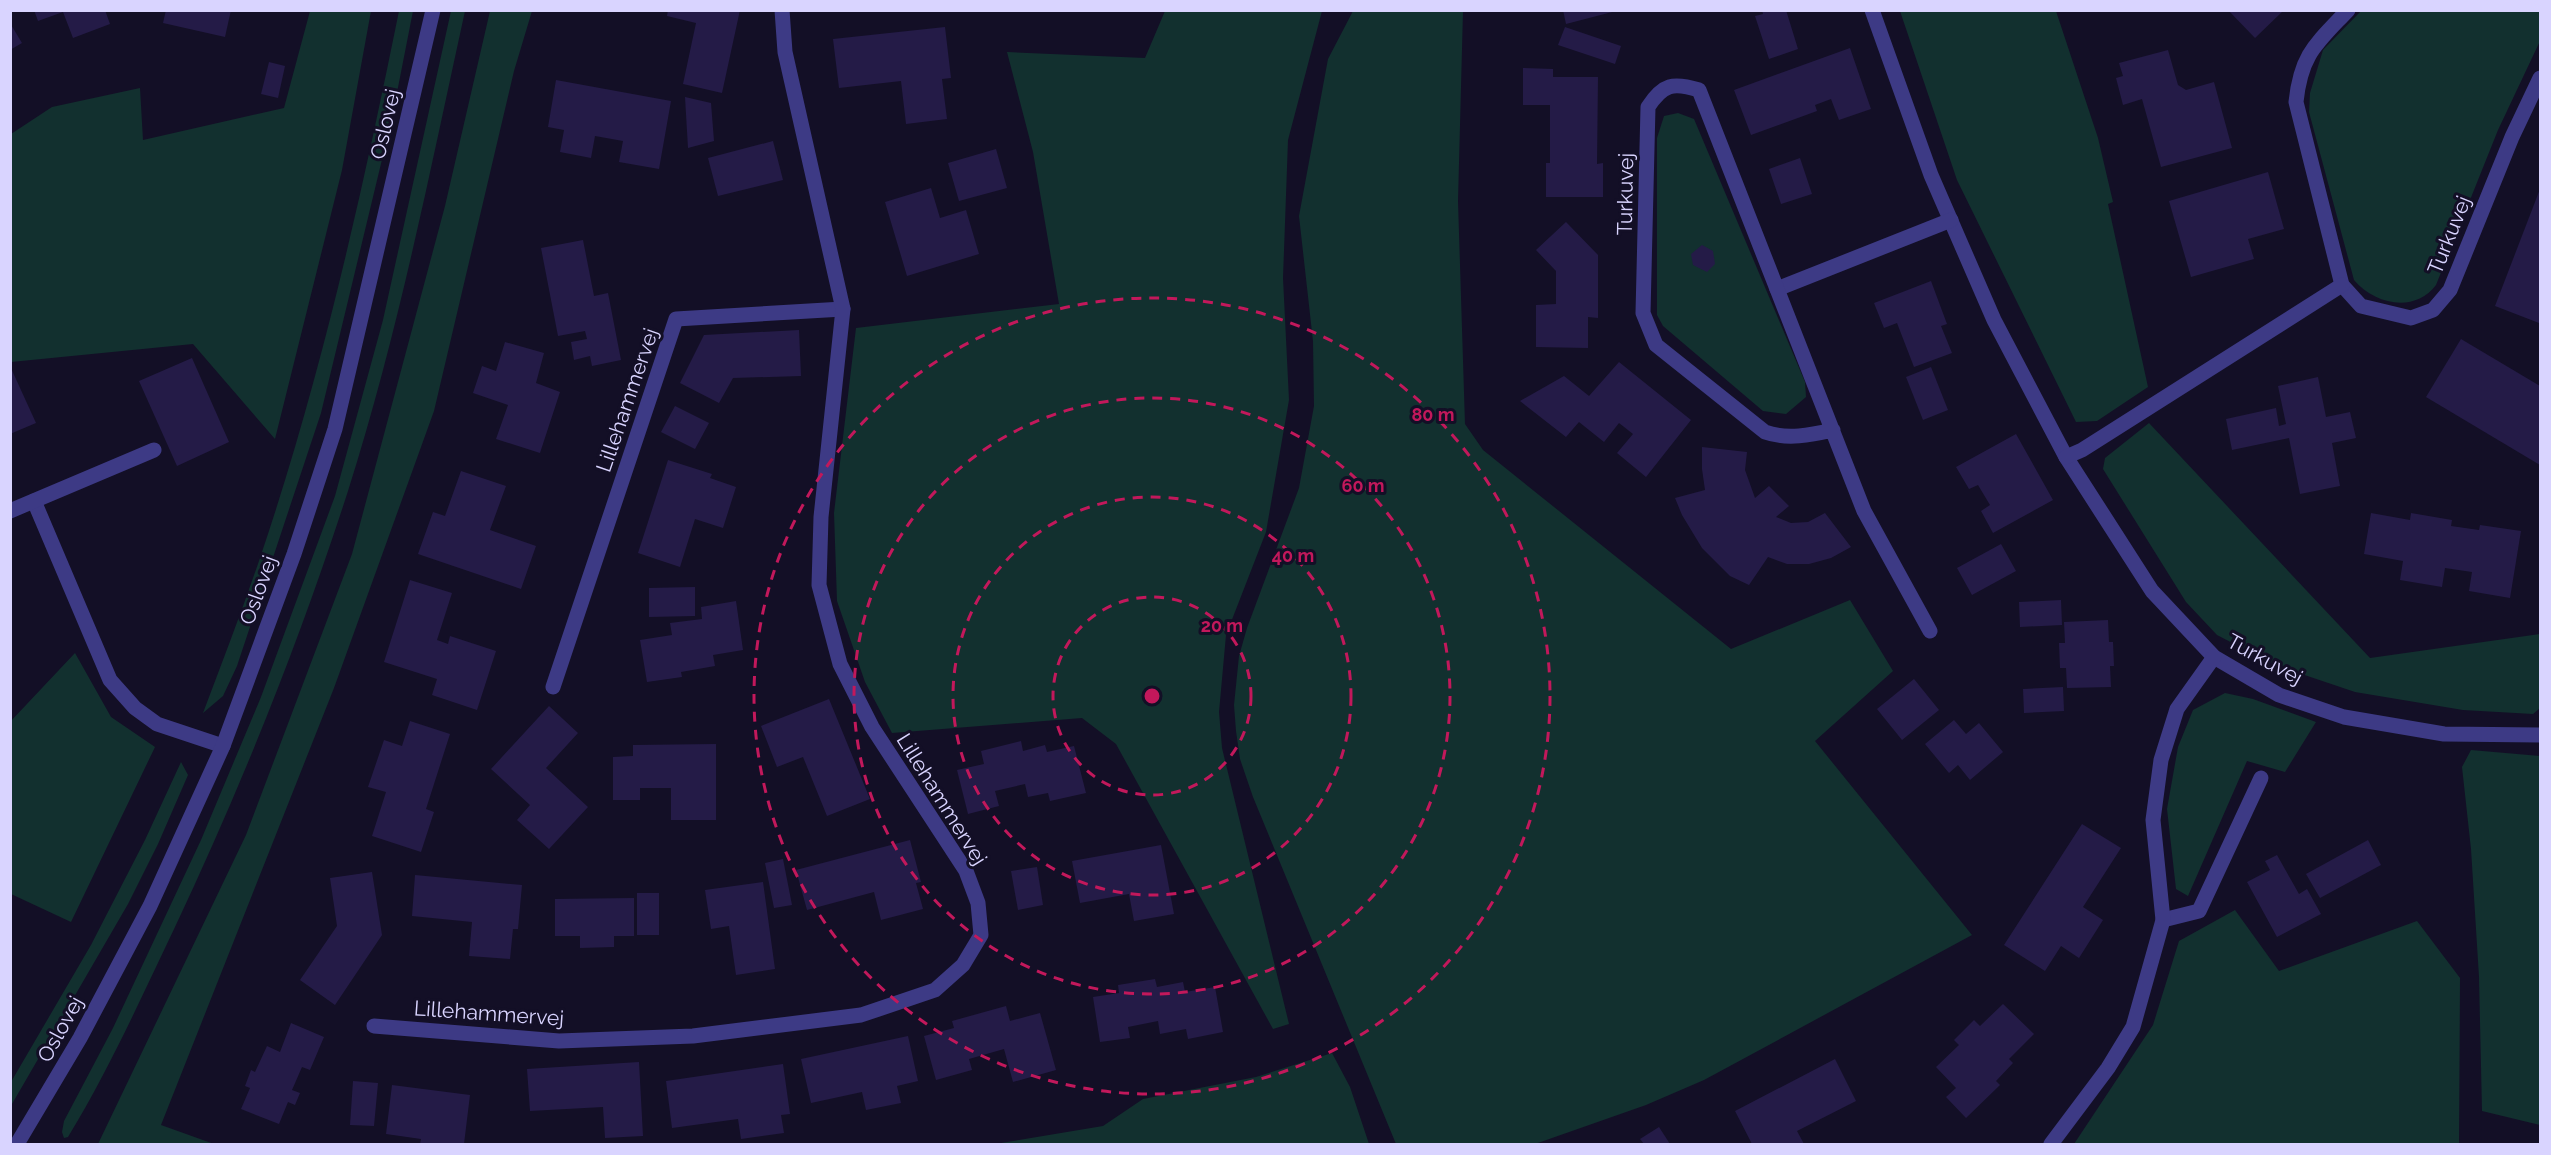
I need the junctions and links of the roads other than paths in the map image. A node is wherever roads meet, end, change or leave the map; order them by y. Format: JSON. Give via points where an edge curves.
{"nodes":[{"id":1,"x":433,"y":10,"type":"edge"},
{"id":2,"x":782,"y":10,"type":"edge"},
{"id":3,"x":1872,"y":10,"type":"edge"},
{"id":4,"x":2348,"y":10,"type":"edge"},
{"id":5,"x":2541,"y":78,"type":"edge"},
{"id":6,"x":1951,"y":220,"type":"junction"},
{"id":7,"x":2342,"y":285,"type":"junction"},
{"id":8,"x":1777,"y":289,"type":"junction"},
{"id":9,"x":843,"y":309,"type":"junction"},
{"id":10,"x":1833,"y":430,"type":"junction"},
{"id":11,"x":154,"y":450,"type":"dead end"},
{"id":12,"x":2067,"y":457,"type":"junction"},
{"id":13,"x":34,"y":501,"type":"junction"},
{"id":14,"x":10,"y":512,"type":"edge"},
{"id":15,"x":1930,"y":631,"type":"dead end"},
{"id":16,"x":2214,"y":657,"type":"junction"},
{"id":17,"x":553,"y":687,"type":"dead end"},
{"id":18,"x":2541,"y":735,"type":"edge"},
{"id":19,"x":224,"y":746,"type":"junction"},
{"id":20,"x":2261,"y":778,"type":"dead end"},
{"id":21,"x":2163,"y":920,"type":"junction"},
{"id":22,"x":374,"y":1026,"type":"dead end"},
{"id":23,"x":17,"y":1144,"type":"edge"},
{"id":24,"x":2051,"y":1144,"type":"edge"}],
"edges":[{"from":1,"to":19,"type":"street","name":"Oslovej","via":[[334,429],[294,554]]},
{"from":2,"to":9,"type":"street","name":"Lillehammervej","via":[[785,52]]},
{"from":3,"to":6,"type":"street","name":"Turkuvej"},
{"from":4,"to":7,"type":"street","name":"Turkuvej","via":[[2309,52],[2298,79],[2296,102]]},
{"from":5,"to":7,"type":"street","name":"Turkuvej","via":[[2512,137],[2450,290],[2433,310],[2411,318],[2361,306]]},
{"from":6,"to":8,"type":"street"},
{"from":6,"to":12,"type":"street","name":"Turkuvej","via":[[1994,320]]},
{"from":7,"to":12,"type":"street"},
{"from":8,"to":10,"type":"street","name":"Turkuvej"},
{"from":8,"to":10,"type":"street","name":"Turkuvej","via":[[1699,90],[1670,86],[1656,94],[1648,107],[1643,313],[1656,345],[1765,432],[1788,436]]},
{"from":9,"to":17,"type":"street","name":"Lillehammervej","via":[[676,319]]},
{"from":9,"to":22,"type":"street","name":"Lillehammervej","via":[[820,517],[819,585],[840,664],[872,727],[966,871],[978,903],[981,935],[963,965],[935,990],[861,1015],[693,1035],[559,1041]]},
{"from":10,"to":15,"type":"street","name":"Turkuvej","via":[[1864,511]]},
{"from":11,"to":13,"type":"street"},
{"from":12,"to":16,"type":"street","name":"Turkuvej","via":[[2152,591]]},
{"from":13,"to":14,"type":"street"},
{"from":13,"to":19,"type":"street","via":[[110,680],[135,708],[157,724]]},
{"from":16,"to":18,"type":"street","name":"Turkuvej","via":[[2279,695],[2344,717],[2444,734]]},
{"from":16,"to":21,"type":"street","via":[[2177,709],[2161,760],[2153,820]]},
{"from":19,"to":23,"type":"street","name":"Oslovej","via":[[150,906],[80,1038]]},
{"from":20,"to":21,"type":"street","via":[[2199,912]]},
{"from":21,"to":24,"type":"street","via":[[2133,1027],[2108,1068]]}]}
